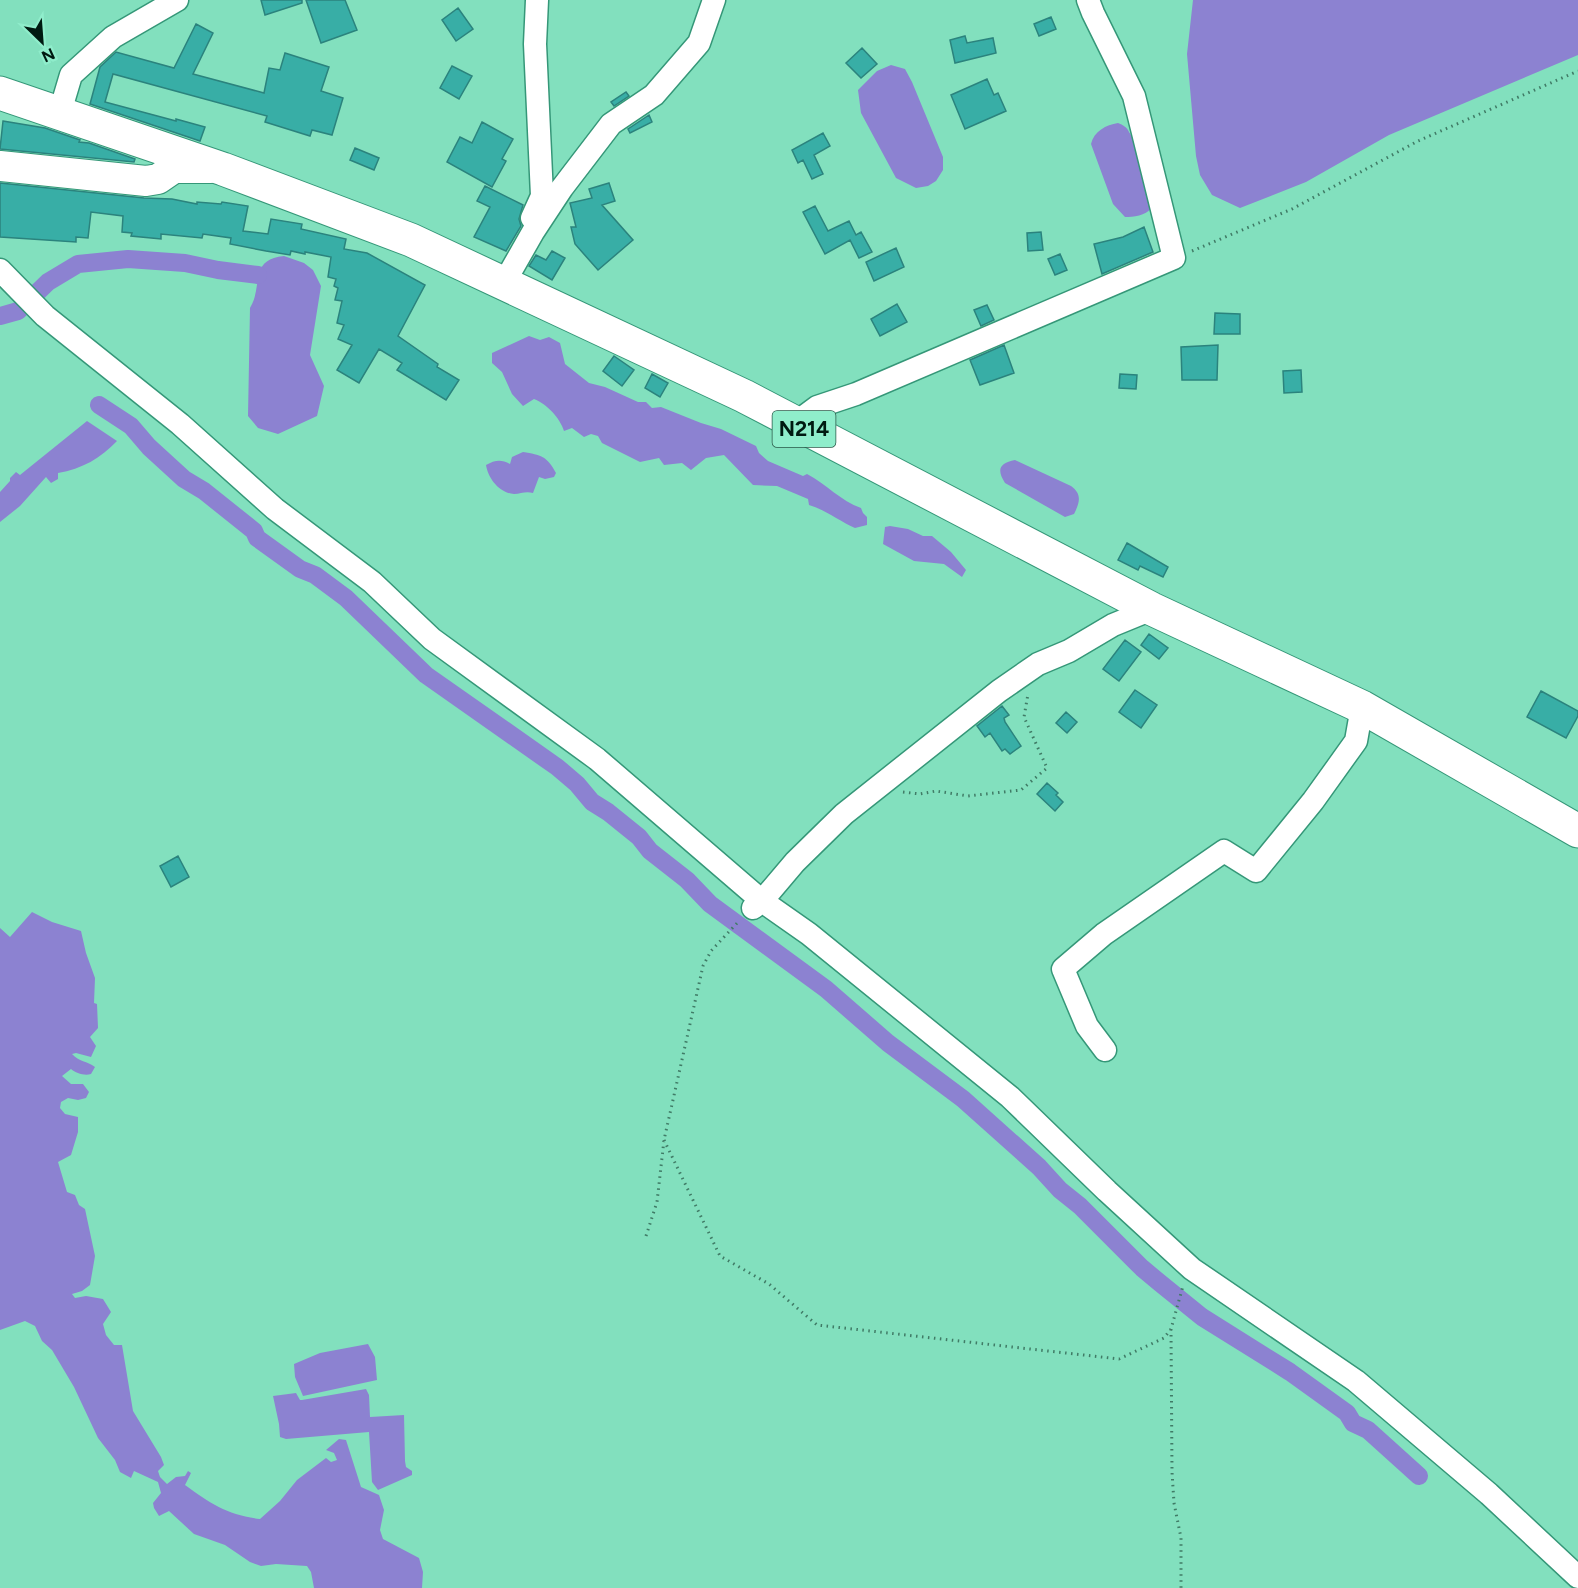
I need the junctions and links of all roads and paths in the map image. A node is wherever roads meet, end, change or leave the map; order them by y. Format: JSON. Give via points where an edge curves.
{"nodes":[{"id":1,"x":177,"y":0,"type":"edge"},
{"id":2,"x":537,"y":0,"type":"edge"},
{"id":3,"x":714,"y":0,"type":"edge"},
{"id":4,"x":1088,"y":0,"type":"edge"},
{"id":5,"x":1578,"y":71,"type":"edge"},
{"id":6,"x":0,"y":93,"type":"edge"},
{"id":7,"x":60,"y":112,"type":"junction"},
{"id":8,"x":0,"y":165,"type":"edge"},
{"id":9,"x":223,"y":169,"type":"junction"},
{"id":10,"x":1174,"y":258,"type":"junction"},
{"id":11,"x":0,"y":270,"type":"edge"},
{"id":12,"x":504,"y":283,"type":"junction"},
{"id":13,"x":794,"y":424,"type":"junction"},
{"id":14,"x":1152,"y":609,"type":"junction"},
{"id":15,"x":1038,"y":664,"type":"junction"},
{"id":16,"x":1362,"y":707,"type":"junction"},
{"id":17,"x":877,"y":786,"type":"junction"},
{"id":18,"x":1578,"y":831,"type":"edge"},
{"id":19,"x":758,"y":904,"type":"junction"},
{"id":20,"x":1105,"y":1050,"type":"dead end"},
{"id":21,"x":664,"y":1140,"type":"junction"},
{"id":22,"x":646,"y":1236,"type":"dead end"},
{"id":23,"x":1181,"y":1291,"type":"dead end"},
{"id":24,"x":1171,"y":1329,"type":"junction"},
{"id":25,"x":1578,"y":1577,"type":"edge"},
{"id":26,"x":1181,"y":1588,"type":"edge"}],
"edges":[{"from":1,"to":7,"type":"street","via":[[113,37],[71,75]]},
{"from":2,"to":12,"type":"street","via":[[535,44],[542,196]]},
{"from":3,"to":12,"type":"street","via":[[699,43],[654,95],[611,124],[562,188]]},
{"from":4,"to":10,"type":"street","via":[[1134,96]]},
{"from":5,"to":10,"type":"path","via":[[1418,141],[1292,209]]},
{"from":6,"to":7,"type":"highway","number":"N214"},
{"from":7,"to":9,"type":"highway","number":"N214"},
{"from":8,"to":9,"type":"main road","via":[[146,181],[158,179],[174,168]]},
{"from":9,"to":12,"type":"highway","number":"N214","via":[[411,240]]},
{"from":10,"to":13,"type":"street","via":[[856,394],[817,407]]},
{"from":11,"to":19,"type":"street","via":[[45,316],[180,424],[275,509],[372,582],[432,639],[597,759]]},
{"from":12,"to":13,"type":"highway","number":"N214","via":[[744,396]]},
{"from":13,"to":14,"type":"highway","number":"N214"},
{"from":14,"to":15,"type":"street"},
{"from":14,"to":16,"type":"highway","number":"N214"},
{"from":15,"to":17,"type":"street"},
{"from":15,"to":17,"type":"path","via":[[1029,685],[1024,717],[1047,768],[1031,783],[1021,790],[968,796],[936,791],[906,793]]},
{"from":16,"to":18,"type":"highway","number":"N214"},
{"from":16,"to":20,"type":"street","via":[[1356,741],[1256,871],[1224,851],[1104,934],[1063,969],[1087,1026]]},
{"from":17,"to":19,"type":"street","via":[[795,862]]},
{"from":19,"to":21,"type":"path","via":[[722,938],[703,966]]},
{"from":19,"to":25,"type":"street","via":[[809,934],[1010,1097],[1192,1269],[1356,1382],[1490,1494]]},
{"from":21,"to":22,"type":"path","via":[[657,1202]]},
{"from":21,"to":24,"type":"path","via":[[720,1256],[769,1284],[817,1325],[1119,1359],[1164,1338]]},
{"from":23,"to":24,"type":"path"},
{"from":24,"to":26,"type":"path","via":[[1172,1472],[1181,1538]]}]}
